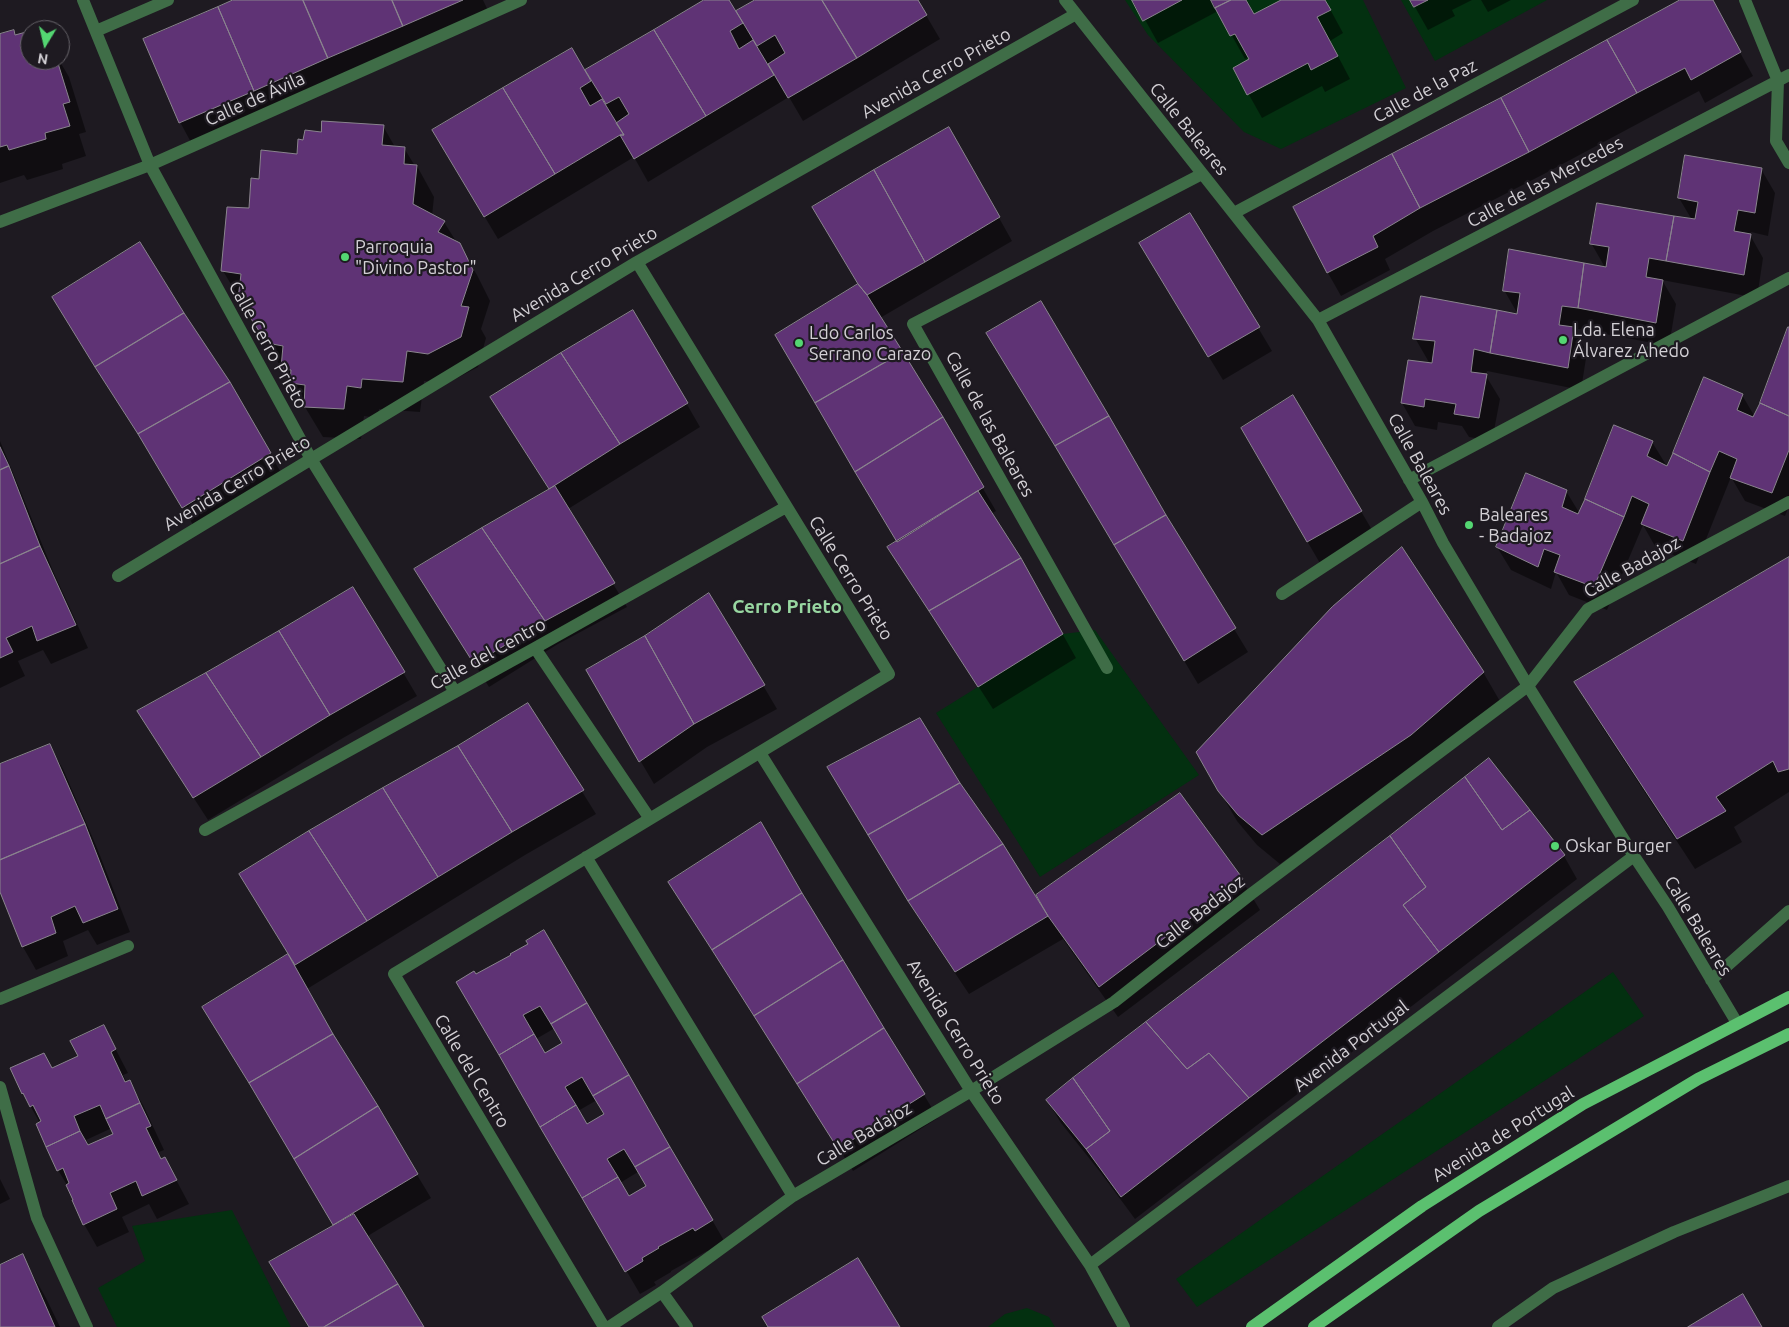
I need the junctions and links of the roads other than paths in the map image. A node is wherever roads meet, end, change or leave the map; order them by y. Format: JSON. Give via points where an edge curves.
{"nodes":[{"id":1,"x":83,"y":0,"type":"edge"},
{"id":2,"x":168,"y":0,"type":"edge"},
{"id":3,"x":518,"y":0,"type":"edge"},
{"id":4,"x":1065,"y":0,"type":"edge"},
{"id":5,"x":1632,"y":0,"type":"edge"},
{"id":6,"x":1745,"y":0,"type":"edge"},
{"id":7,"x":1076,"y":14,"type":"junction"},
{"id":8,"x":96,"y":31,"type":"junction"},
{"id":9,"x":1783,"y":78,"type":"edge"},
{"id":10,"x":1789,"y":163,"type":"edge"},
{"id":11,"x":150,"y":165,"type":"junction"},
{"id":12,"x":1202,"y":174,"type":"junction"},
{"id":13,"x":1234,"y":213,"type":"junction"},
{"id":14,"x":0,"y":222,"type":"edge"},
{"id":15,"x":637,"y":262,"type":"junction"},
{"id":16,"x":1789,"y":278,"type":"edge"},
{"id":17,"x":1318,"y":320,"type":"junction"},
{"id":18,"x":310,"y":460,"type":"junction"},
{"id":19,"x":1409,"y":480,"type":"junction"},
{"id":20,"x":1422,"y":502,"type":"junction"},
{"id":21,"x":1789,"y":502,"type":"edge"},
{"id":22,"x":786,"y":507,"type":"junction"},
{"id":23,"x":118,"y":576,"type":"dead end"},
{"id":24,"x":1282,"y":594,"type":"dead end"},
{"id":25,"x":535,"y":648,"type":"junction"},
{"id":26,"x":1107,"y":668,"type":"dead end"},
{"id":27,"x":1528,"y":686,"type":"junction"},
{"id":28,"x":455,"y":692,"type":"junction"},
{"id":29,"x":760,"y":753,"type":"junction"},
{"id":30,"x":650,"y":819,"type":"junction"},
{"id":31,"x":205,"y":830,"type":"dead end"},
{"id":32,"x":1634,"y":856,"type":"junction"},
{"id":33,"x":586,"y":857,"type":"junction"},
{"id":34,"x":1789,"y":911,"type":"edge"},
{"id":35,"x":128,"y":946,"type":"dead end"},
{"id":36,"x":1711,"y":980,"type":"junction"},
{"id":37,"x":1789,"y":997,"type":"edge"},
{"id":38,"x":0,"y":999,"type":"edge"},
{"id":39,"x":1737,"y":1023,"type":"junction"},
{"id":40,"x":1789,"y":1034,"type":"edge"},
{"id":41,"x":0,"y":1087,"type":"edge"},
{"id":42,"x":971,"y":1091,"type":"junction"},
{"id":43,"x":1789,"y":1186,"type":"edge"},
{"id":44,"x":793,"y":1196,"type":"junction"},
{"id":45,"x":1090,"y":1265,"type":"junction"},
{"id":46,"x":662,"y":1292,"type":"junction"},
{"id":47,"x":87,"y":1327,"type":"edge"},
{"id":48,"x":604,"y":1327,"type":"edge"},
{"id":49,"x":609,"y":1327,"type":"edge"},
{"id":50,"x":687,"y":1327,"type":"edge"},
{"id":51,"x":1124,"y":1327,"type":"edge"},
{"id":52,"x":1252,"y":1327,"type":"edge"},
{"id":53,"x":1314,"y":1327,"type":"edge"},
{"id":54,"x":1498,"y":1327,"type":"edge"}],
"edges":[{"from":1,"to":8,"type":"street","name":"Calle Cerro Prieto"},
{"from":2,"to":8,"type":"street"},
{"from":3,"to":11,"type":"street","name":"Calle de Ávila"},
{"from":4,"to":7,"type":"street","name":"Calle Baleares"},
{"from":5,"to":13,"type":"street","name":"Calle de la Paz"},
{"from":6,"to":9,"type":"street"},
{"from":7,"to":12,"type":"street","name":"Calle Baleares"},
{"from":7,"to":15,"type":"street","name":"Avenida Cerro Prieto"},
{"from":8,"to":11,"type":"street","name":"Calle Cerro Prieto"},
{"from":9,"to":10,"type":"street","via":[[1776,141]]},
{"from":9,"to":17,"type":"street","name":"Calle de las Mercedes"},
{"from":11,"to":14,"type":"street","name":"Calle de Ávila"},
{"from":11,"to":18,"type":"street","name":"Calle Cerro Prieto"},
{"from":12,"to":13,"type":"street","name":"Calle Baleares"},
{"from":12,"to":26,"type":"street","name":"Calle de las Baleares","via":[[913,324]]},
{"from":13,"to":17,"type":"street","name":"Calle Baleares"},
{"from":15,"to":18,"type":"street","name":"Avenida Cerro Prieto"},
{"from":15,"to":22,"type":"street","name":"Calle Cerro Prieto"},
{"from":16,"to":19,"type":"street"},
{"from":17,"to":19,"type":"street","name":"Calle Baleares"},
{"from":18,"to":23,"type":"street","name":"Avenida Cerro Prieto"},
{"from":18,"to":28,"type":"street","name":"Calle Cerro Prieto"},
{"from":19,"to":20,"type":"street","name":"Calle Baleares"},
{"from":20,"to":24,"type":"street"},
{"from":20,"to":27,"type":"street","name":"Calle Baleares"},
{"from":21,"to":27,"type":"street","name":"Calle Badajoz","via":[[1588,609]]},
{"from":22,"to":25,"type":"street","name":"Calle del Centro"},
{"from":22,"to":29,"type":"street","name":"Calle Cerro Prieto","via":[[889,674]]},
{"from":25,"to":28,"type":"street","name":"Calle del Centro"},
{"from":25,"to":30,"type":"street"},
{"from":27,"to":32,"type":"street","name":"Calle Baleares"},
{"from":27,"to":42,"type":"street","name":"Calle Badajoz","via":[[1259,888],[1114,1002]]},
{"from":28,"to":31,"type":"street","name":"Calle del Centro"},
{"from":29,"to":30,"type":"street","name":"Calle Cerro Prieto"},
{"from":29,"to":42,"type":"street","name":"Avenida Cerro Prieto"},
{"from":30,"to":33,"type":"street","name":"Calle Cerro Prieto"},
{"from":32,"to":36,"type":"street","name":"Calle Baleares"},
{"from":32,"to":45,"type":"street","name":"Avenida Portugal"},
{"from":33,"to":44,"type":"street"},
{"from":33,"to":48,"type":"street","name":"Calle del Centro","via":[[394,974]]},
{"from":34,"to":36,"type":"street"},
{"from":35,"to":38,"type":"street"},
{"from":36,"to":39,"type":"street","name":"Calle Baleares"},
{"from":37,"to":39,"type":"main road","name":"Avenida de Portugal"},
{"from":39,"to":52,"type":"main road","name":"Avenida de Portugal","via":[[1584,1104],[1422,1206]]},
{"from":40,"to":53,"type":"main road","via":[[1698,1079],[1479,1211]]},
{"from":41,"to":47,"type":"street","via":[[37,1218]]},
{"from":42,"to":44,"type":"street","name":"Calle Badajoz"},
{"from":42,"to":45,"type":"street","name":"Avenida Cerro Prieto"},
{"from":43,"to":54,"type":"street","via":[[1674,1232],[1553,1288]]},
{"from":44,"to":46,"type":"street","name":"Calle Badajoz"},
{"from":45,"to":51,"type":"street","name":"Avenida Cerro Prieto"},
{"from":46,"to":49,"type":"street","name":"Calle Badajoz"},
{"from":46,"to":50,"type":"street"}]}
